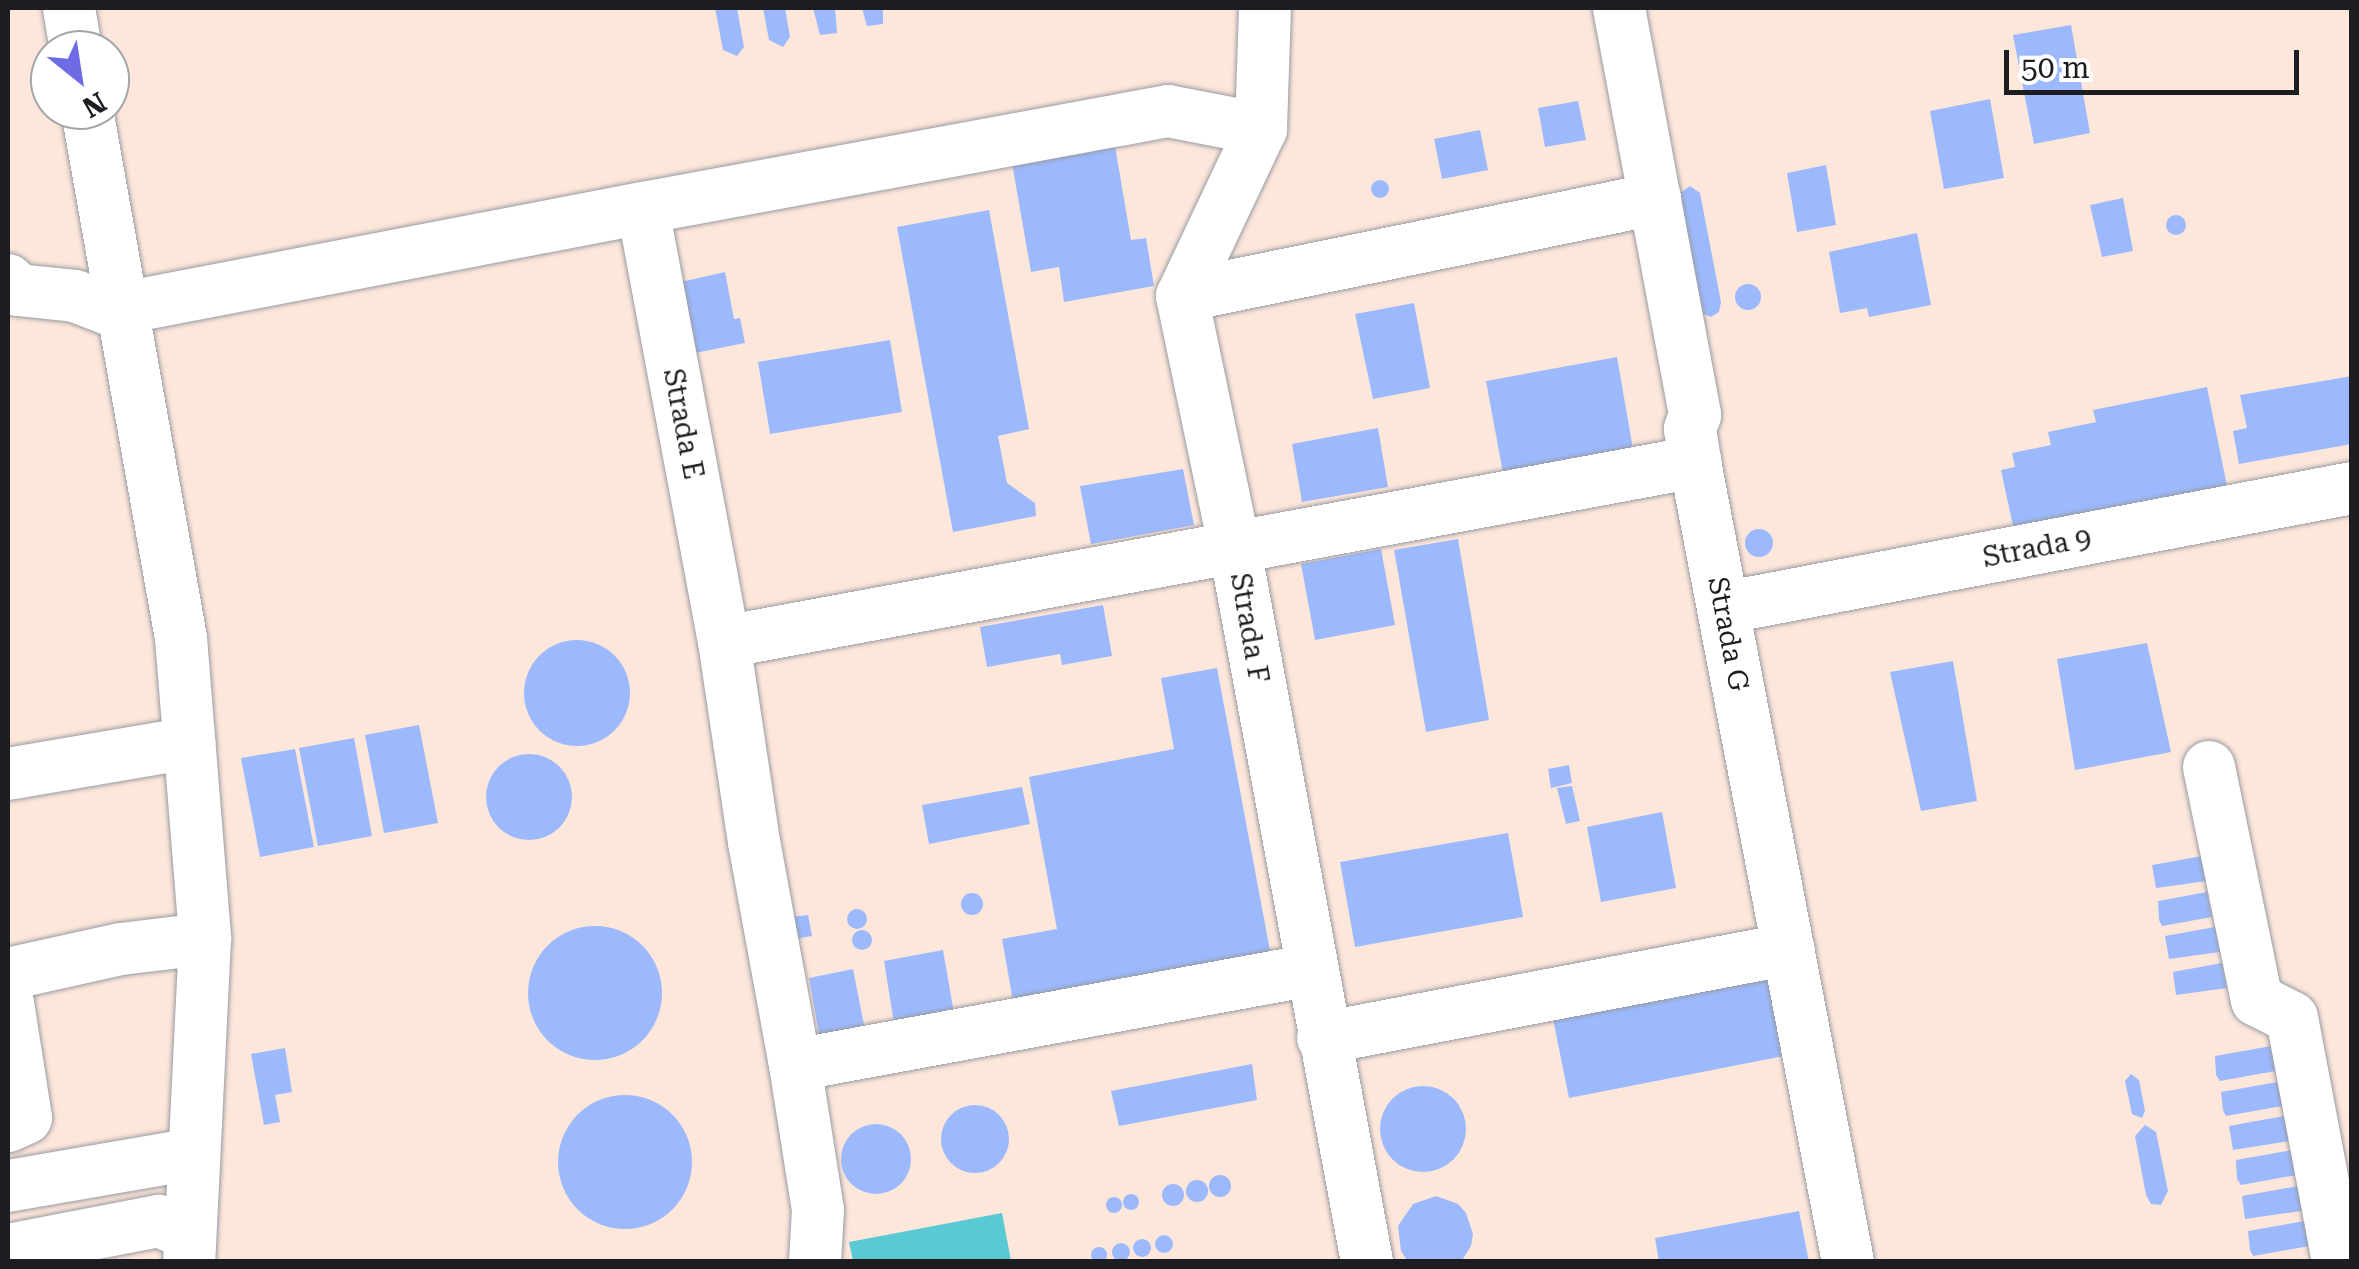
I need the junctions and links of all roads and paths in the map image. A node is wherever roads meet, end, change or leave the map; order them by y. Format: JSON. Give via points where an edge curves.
{"nodes":[{"id":1,"x":1265,"y":8,"type":"edge"},
{"id":2,"x":1619,"y":8,"type":"edge"},
{"id":3,"x":1261,"y":128,"type":"junction"},
{"id":4,"x":91,"y":130,"type":"edge"},
{"id":5,"x":1655,"y":199,"type":"junction"},
{"id":6,"x":642,"y":208,"type":"junction"},
{"id":7,"x":8,"y":280,"type":"edge"},
{"id":8,"x":1182,"y":296,"type":"junction"},
{"id":9,"x":124,"y":312,"type":"junction"},
{"id":10,"x":1696,"y":462,"type":"junction"},
{"id":11,"x":2352,"y":488,"type":"edge"},
{"id":12,"x":1235,"y":549,"type":"junction"},
{"id":13,"x":1723,"y":608,"type":"junction"},
{"id":14,"x":724,"y":642,"type":"junction"},
{"id":15,"x":189,"y":744,"type":"junction"},
{"id":16,"x":2208,"y":767,"type":"dead end"},
{"id":17,"x":8,"y":774,"type":"edge"},
{"id":18,"x":205,"y":940,"type":"junction"},
{"id":19,"x":1789,"y":949,"type":"junction"},
{"id":20,"x":1311,"y":970,"type":"junction"},
{"id":21,"x":8,"y":974,"type":"edge"},
{"id":22,"x":8,"y":1004,"type":"edge"},
{"id":23,"x":1322,"y":1038,"type":"junction"},
{"id":24,"x":795,"y":1065,"type":"junction"},
{"id":25,"x":8,"y":1126,"type":"edge"},
{"id":26,"x":193,"y":1154,"type":"junction"},
{"id":27,"x":8,"y":1186,"type":"edge"},
{"id":28,"x":188,"y":1248,"type":"edge"},
{"id":29,"x":8,"y":1250,"type":"edge"},
{"id":30,"x":815,"y":1262,"type":"edge"},
{"id":31,"x":1368,"y":1262,"type":"edge"},
{"id":32,"x":1848,"y":1262,"type":"edge"},
{"id":33,"x":2338,"y":1262,"type":"edge"}],
"edges":[{"from":1,"to":3,"type":"lane"},
{"from":2,"to":5,"type":"lane","name":"Strada G"},
{"from":3,"to":6,"type":"lane","via":[[1168,111]]},
{"from":3,"to":8,"type":"lane"},
{"from":4,"to":9,"type":"lane"},
{"from":5,"to":8,"type":"lane"},
{"from":5,"to":10,"type":"lane","name":"Strada G","via":[[1695,415],[1690,429]]},
{"from":6,"to":9,"type":"lane"},
{"from":6,"to":14,"type":"lane","name":"Strada E"},
{"from":7,"to":9,"type":"lane","via":[[18,290],[75,296]]},
{"from":8,"to":12,"type":"lane","name":"Strada F"},
{"from":9,"to":15,"type":"lane","via":[[181,638]]},
{"from":10,"to":12,"type":"lane"},
{"from":10,"to":13,"type":"lane","name":"Strada G"},
{"from":11,"to":13,"type":"lane","name":"Strada 9"},
{"from":12,"to":14,"type":"lane"},
{"from":12,"to":20,"type":"lane","name":"Strada F"},
{"from":13,"to":19,"type":"lane","name":"Strada G"},
{"from":14,"to":24,"type":"lane","name":"Strada E"},
{"from":15,"to":17,"type":"lane"},
{"from":15,"to":18,"type":"lane"},
{"from":16,"to":33,"type":"lane","via":[[2257,1000],[2292,1018]]},
{"from":18,"to":21,"type":"lane","via":[[121,949]]},
{"from":18,"to":26,"type":"lane"},
{"from":19,"to":23,"type":"lane"},
{"from":19,"to":32,"type":"lane","name":"Strada G"},
{"from":20,"to":23,"type":"lane","name":"Strada F"},
{"from":20,"to":24,"type":"lane"},
{"from":22,"to":25,"type":"lane","via":[[26,1118]]},
{"from":23,"to":31,"type":"lane","name":"Strada F"},
{"from":24,"to":30,"type":"lane","name":"Strada E","via":[[818,1210]]},
{"from":26,"to":27,"type":"lane"},
{"from":26,"to":28,"type":"lane"},
{"from":28,"to":29,"type":"lane","via":[[158,1222]]}]}
